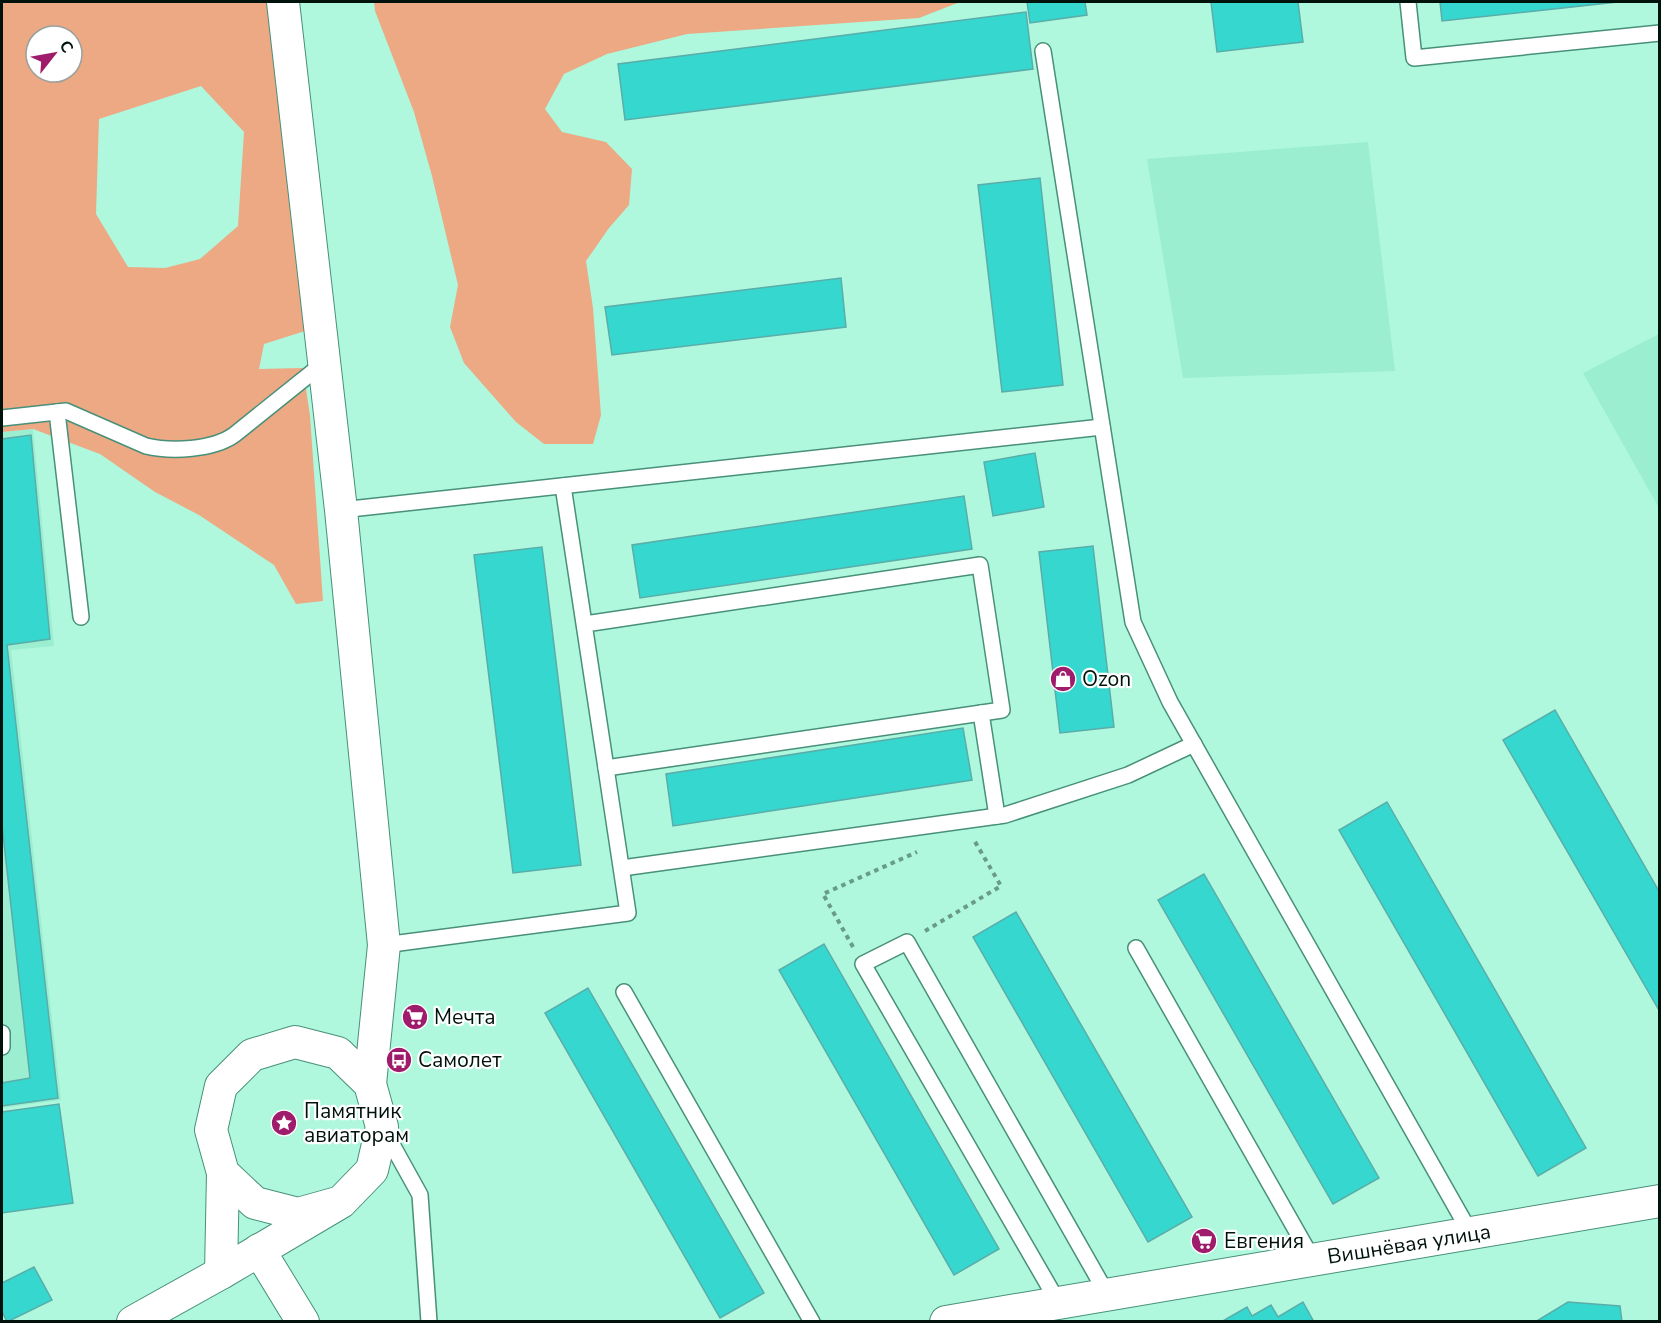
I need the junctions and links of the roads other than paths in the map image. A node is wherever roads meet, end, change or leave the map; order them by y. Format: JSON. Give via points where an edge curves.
{"nodes":[{"id":1,"x":283,"y":2,"type":"edge"},
{"id":2,"x":1408,"y":2,"type":"edge"},
{"id":3,"x":1659,"y":33,"type":"edge"},
{"id":4,"x":1043,"y":51,"type":"dead end"},
{"id":5,"x":325,"y":362,"type":"junction"},
{"id":6,"x":57,"y":412,"type":"junction"},
{"id":7,"x":2,"y":418,"type":"edge"},
{"id":8,"x":1102,"y":428,"type":"junction"},
{"id":9,"x":563,"y":486,"type":"junction"},
{"id":10,"x":341,"y":510,"type":"junction"},
{"id":11,"x":81,"y":617,"type":"dead end"},
{"id":12,"x":585,"y":624,"type":"junction"},
{"id":13,"x":981,"y":713,"type":"junction"},
{"id":14,"x":1194,"y":744,"type":"junction"},
{"id":15,"x":606,"y":768,"type":"junction"},
{"id":16,"x":998,"y":816,"type":"junction"},
{"id":17,"x":622,"y":868,"type":"junction"},
{"id":18,"x":384,"y":945,"type":"junction"},
{"id":19,"x":1136,"y":948,"type":"dead end"},
{"id":20,"x":624,"y":992,"type":"dead end"},
{"id":21,"x":2,"y":1033,"type":"edge"},
{"id":22,"x":2,"y":1047,"type":"edge"},
{"id":23,"x":370,"y":1084,"type":"junction"},
{"id":24,"x":382,"y":1127,"type":"junction"},
{"id":25,"x":223,"y":1173,"type":"junction"},
{"id":26,"x":1659,"y":1201,"type":"edge"},
{"id":27,"x":341,"y":1202,"type":"junction"},
{"id":28,"x":1470,"y":1234,"type":"junction"},
{"id":29,"x":259,"y":1250,"type":"junction"},
{"id":30,"x":1313,"y":1260,"type":"junction"},
{"id":31,"x":221,"y":1273,"type":"junction"},
{"id":32,"x":1107,"y":1293,"type":"junction"},
{"id":33,"x":1044,"y":1310,"type":"edge"},
{"id":34,"x":133,"y":1322,"type":"edge"},
{"id":35,"x":303,"y":1322,"type":"edge"},
{"id":36,"x":429,"y":1322,"type":"edge"},
{"id":37,"x":812,"y":1322,"type":"edge"},
{"id":38,"x":946,"y":1322,"type":"edge"}],
"edges":[{"from":1,"to":5,"type":"street"},
{"from":2,"to":3,"type":"lane","via":[[1414,58]]},
{"from":4,"to":8,"type":"lane"},
{"from":5,"to":6,"type":"lane","via":[[218,444],[160,449],[66,411]]},
{"from":5,"to":10,"type":"street"},
{"from":6,"to":7,"type":"lane"},
{"from":6,"to":11,"type":"lane"},
{"from":8,"to":9,"type":"lane"},
{"from":8,"to":14,"type":"lane","via":[[1133,622]]},
{"from":9,"to":10,"type":"lane"},
{"from":9,"to":12,"type":"lane"},
{"from":10,"to":18,"type":"street"},
{"from":12,"to":13,"type":"lane","via":[[980,566],[1002,710]]},
{"from":12,"to":15,"type":"lane"},
{"from":13,"to":15,"type":"lane"},
{"from":13,"to":16,"type":"lane"},
{"from":14,"to":16,"type":"lane","via":[[1128,775]]},
{"from":14,"to":28,"type":"lane"},
{"from":15,"to":17,"type":"lane"},
{"from":16,"to":17,"type":"lane"},
{"from":17,"to":18,"type":"lane","via":[[628,913]]},
{"from":18,"to":23,"type":"street"},
{"from":19,"to":30,"type":"lane"},
{"from":20,"to":37,"type":"lane"},
{"from":21,"to":22,"type":"lane"},
{"from":23,"to":24,"type":"street"},
{"from":23,"to":25,"type":"street","via":[[338,1053],[295,1042],[252,1055],[221,1086],[211,1130]]},
{"from":24,"to":27,"type":"street","via":[[372,1170]]},
{"from":24,"to":36,"type":"lane","via":[[420,1195]]},
{"from":25,"to":27,"type":"street","via":[[255,1203],[298,1214]]},
{"from":25,"to":31,"type":"street"},
{"from":26,"to":28,"type":"street","name":"Вишнёвая улица"},
{"from":27,"to":29,"type":"street"},
{"from":28,"to":30,"type":"street","name":"Вишнёвая улица"},
{"from":29,"to":31,"type":"street"},
{"from":29,"to":35,"type":"street"},
{"from":30,"to":32,"type":"street","name":"Вишнёвая улица"},
{"from":31,"to":34,"type":"street"},
{"from":32,"to":33,"type":"street","name":"Вишнёвая улица"},
{"from":32,"to":33,"type":"lane","via":[[907,942],[863,964]]},
{"from":33,"to":38,"type":"street","name":"Вишнёвая улица"}]}
